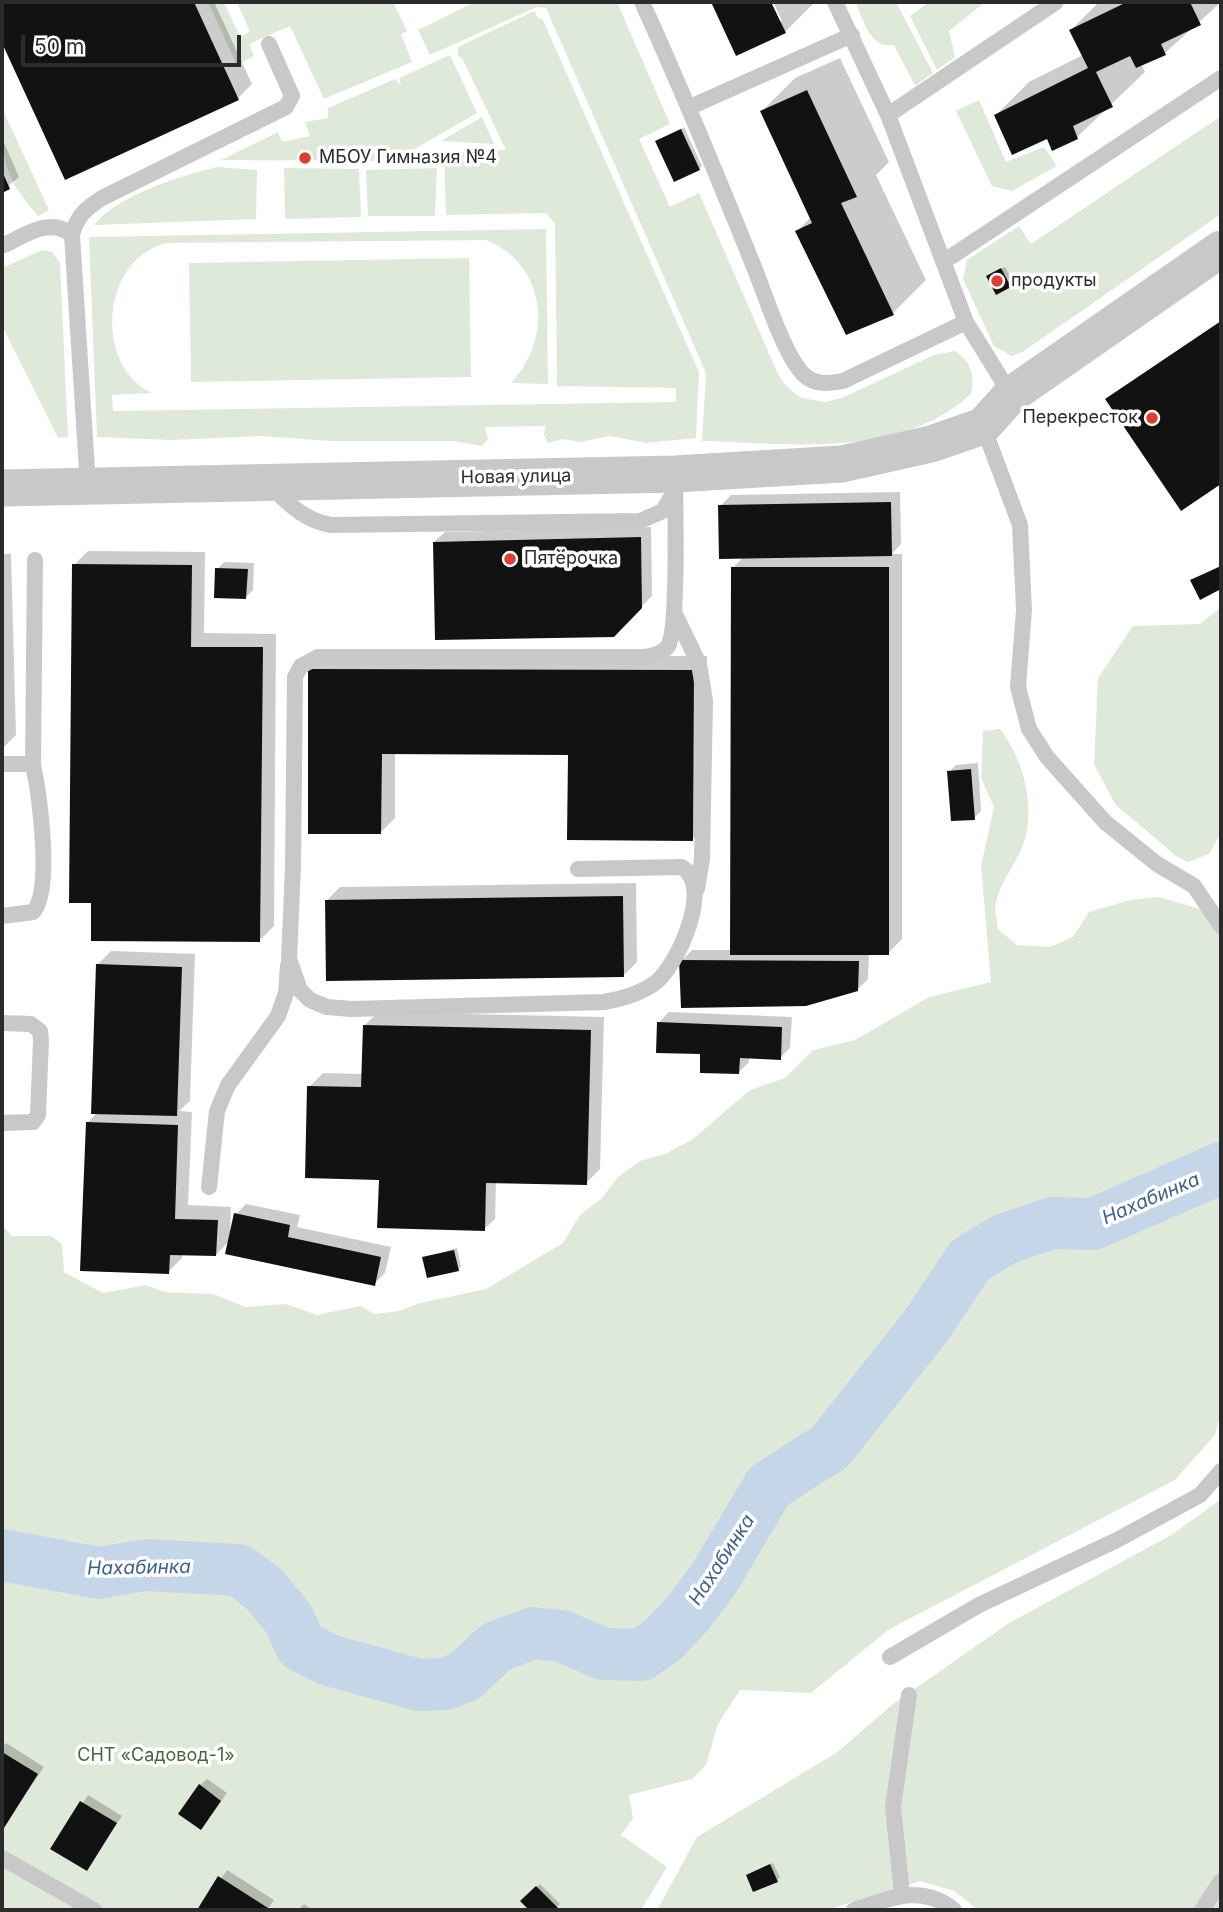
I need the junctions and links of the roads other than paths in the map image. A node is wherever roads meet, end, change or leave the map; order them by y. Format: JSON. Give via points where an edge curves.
{"nodes":[{"id":1,"x":642,"y":2,"type":"edge"},
{"id":2,"x":835,"y":2,"type":"edge"},
{"id":3,"x":1056,"y":2,"type":"edge"},
{"id":4,"x":852,"y":35,"type":"junction"},
{"id":5,"x":269,"y":44,"type":"dead end"},
{"id":6,"x":1221,"y":78,"type":"edge"},
{"id":7,"x":690,"y":107,"type":"junction"},
{"id":8,"x":888,"y":115,"type":"junction"},
{"id":9,"x":72,"y":235,"type":"junction"},
{"id":10,"x":2,"y":246,"type":"edge"},
{"id":11,"x":1221,"y":249,"type":"edge"},
{"id":12,"x":943,"y":261,"type":"junction"},
{"id":13,"x":966,"y":322,"type":"junction"},
{"id":14,"x":1011,"y":394,"type":"junction"},
{"id":15,"x":983,"y":426,"type":"junction"},
{"id":16,"x":266,"y":482,"type":"junction"},
{"id":17,"x":675,"y":482,"type":"junction"},
{"id":18,"x":88,"y":486,"type":"junction"},
{"id":19,"x":2,"y":488,"type":"edge"},
{"id":20,"x":35,"y":560,"type":"dead end"},
{"id":21,"x":674,"y":611,"type":"junction"},
{"id":22,"x":2,"y":764,"type":"edge"},
{"id":23,"x":33,"y":764,"type":"junction"},
{"id":24,"x":578,"y":869,"type":"dead end"},
{"id":25,"x":697,"y":890,"type":"junction"},
{"id":26,"x":2,"y":916,"type":"edge"},
{"id":27,"x":1221,"y":926,"type":"edge"},
{"id":28,"x":289,"y":959,"type":"junction"},
{"id":29,"x":2,"y":1023,"type":"edge"},
{"id":30,"x":2,"y":1124,"type":"edge"},
{"id":31,"x":209,"y":1187,"type":"dead end"},
{"id":32,"x":1221,"y":1471,"type":"edge"},
{"id":33,"x":890,"y":1657,"type":"dead end"},
{"id":34,"x":909,"y":1695,"type":"dead end"},
{"id":35,"x":2,"y":1858,"type":"edge"},
{"id":36,"x":1221,"y":1881,"type":"edge"},
{"id":37,"x":902,"y":1894,"type":"junction"},
{"id":38,"x":94,"y":1910,"type":"edge"},
{"id":39,"x":854,"y":1910,"type":"edge"},
{"id":40,"x":954,"y":1910,"type":"edge"},
{"id":41,"x":1202,"y":1910,"type":"edge"}],
"edges":[{"from":1,"to":7,"type":"lane"},
{"from":2,"to":4,"type":"lane"},
{"from":3,"to":8,"type":"lane"},
{"from":4,"to":7,"type":"lane"},
{"from":4,"to":8,"type":"lane"},
{"from":5,"to":9,"type":"lane","via":[[292,102],[102,198],[75,220]]},
{"from":6,"to":12,"type":"lane"},
{"from":7,"to":13,"type":"lane","via":[[782,335],[803,374],[814,382],[842,381]]},
{"from":8,"to":12,"type":"lane"},
{"from":9,"to":10,"type":"lane","via":[[61,227],[44,227]]},
{"from":9,"to":18,"type":"lane"},
{"from":11,"to":14,"type":"street","name":"Новая улица"},
{"from":12,"to":13,"type":"lane"},
{"from":13,"to":14,"type":"lane"},
{"from":14,"to":15,"type":"street","name":"Новая улица"},
{"from":15,"to":17,"type":"street","name":"Новая улица","via":[[931,444],[842,464]]},
{"from":15,"to":27,"type":"lane","via":[[1020,525],[1024,610],[1018,687],[1029,729],[1047,757],[1105,822],[1157,864],[1194,886]]},
{"from":16,"to":17,"type":"street","name":"Новая улица"},
{"from":16,"to":17,"type":"lane","via":[[306,517],[331,525],[640,521],[663,511]]},
{"from":16,"to":18,"type":"street","name":"Новая улица"},
{"from":17,"to":21,"type":"lane"},
{"from":18,"to":19,"type":"street","name":"Новая улица"},
{"from":20,"to":23,"type":"lane"},
{"from":21,"to":25,"type":"lane","via":[[699,664],[705,700],[702,859]]},
{"from":21,"to":28,"type":"lane","via":[[669,646],[655,656],[318,657],[301,666],[295,677]]},
{"from":22,"to":23,"type":"lane"},
{"from":23,"to":26,"type":"lane","via":[[41,803],[42,895],[33,912]]},
{"from":24,"to":25,"type":"lane","via":[[681,867]]},
{"from":25,"to":28,"type":"lane","via":[[691,921],[668,969],[643,991],[604,1002],[327,1007],[300,990]]},
{"from":28,"to":31,"type":"lane","via":[[278,1016],[228,1085],[217,1111]]},
{"from":29,"to":30,"type":"lane","via":[[31,1024],[40,1031],[41,1041],[38,1115],[26,1124]]},
{"from":32,"to":33,"type":"lane","via":[[1200,1495],[979,1605]]},
{"from":34,"to":37,"type":"lane","via":[[893,1807]]},
{"from":35,"to":38,"type":"lane"},
{"from":36,"to":41,"type":"lane"},
{"from":37,"to":39,"type":"lane"},
{"from":37,"to":40,"type":"lane","via":[[946,1903]]}]}
